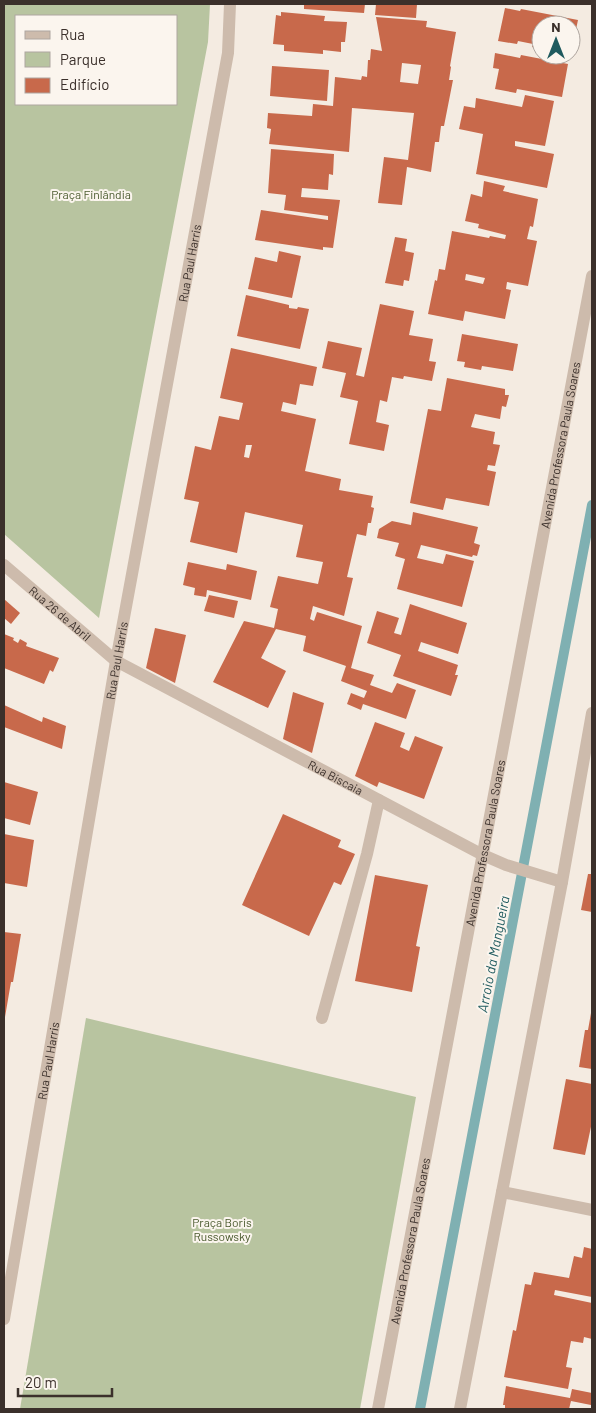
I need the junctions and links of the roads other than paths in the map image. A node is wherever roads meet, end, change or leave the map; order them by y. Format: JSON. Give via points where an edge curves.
{"nodes":[{"id":1,"x":230,"y":4,"type":"edge"},
{"id":2,"x":592,"y":276,"type":"edge"},
{"id":3,"x":4,"y":565,"type":"edge"},
{"id":4,"x":116,"y":661,"type":"junction"},
{"id":5,"x":592,"y":713,"type":"edge"},
{"id":6,"x":379,"y":800,"type":"junction"},
{"id":7,"x":483,"y":855,"type":"junction"},
{"id":8,"x":562,"y":882,"type":"junction"},
{"id":9,"x":322,"y":1018,"type":"dead end"},
{"id":10,"x":502,"y":1192,"type":"junction"},
{"id":11,"x":592,"y":1210,"type":"edge"},
{"id":12,"x":4,"y":1319,"type":"edge"},
{"id":13,"x":378,"y":1409,"type":"edge"},
{"id":14,"x":460,"y":1409,"type":"edge"}],
"edges":[{"from":1,"to":4,"type":"street","name":"Rua Paul Harris","via":[[228,53]]},
{"from":2,"to":7,"type":"street","name":"Avenida Professora Paula Soares"},
{"from":3,"to":4,"type":"street","name":"Rua 26 de Abril"},
{"from":4,"to":6,"type":"street","name":"Rua Biscaia"},
{"from":4,"to":12,"type":"street","name":"Rua Paul Harris"},
{"from":5,"to":8,"type":"street"},
{"from":6,"to":7,"type":"street","name":"Rua Biscaia"},
{"from":6,"to":9,"type":"street"},
{"from":7,"to":8,"type":"street","name":"Rua Biscaia"},
{"from":7,"to":13,"type":"street","name":"Avenida Professora Paula Soares"},
{"from":8,"to":10,"type":"street"},
{"from":10,"to":11,"type":"street"},
{"from":10,"to":14,"type":"street"}]}
